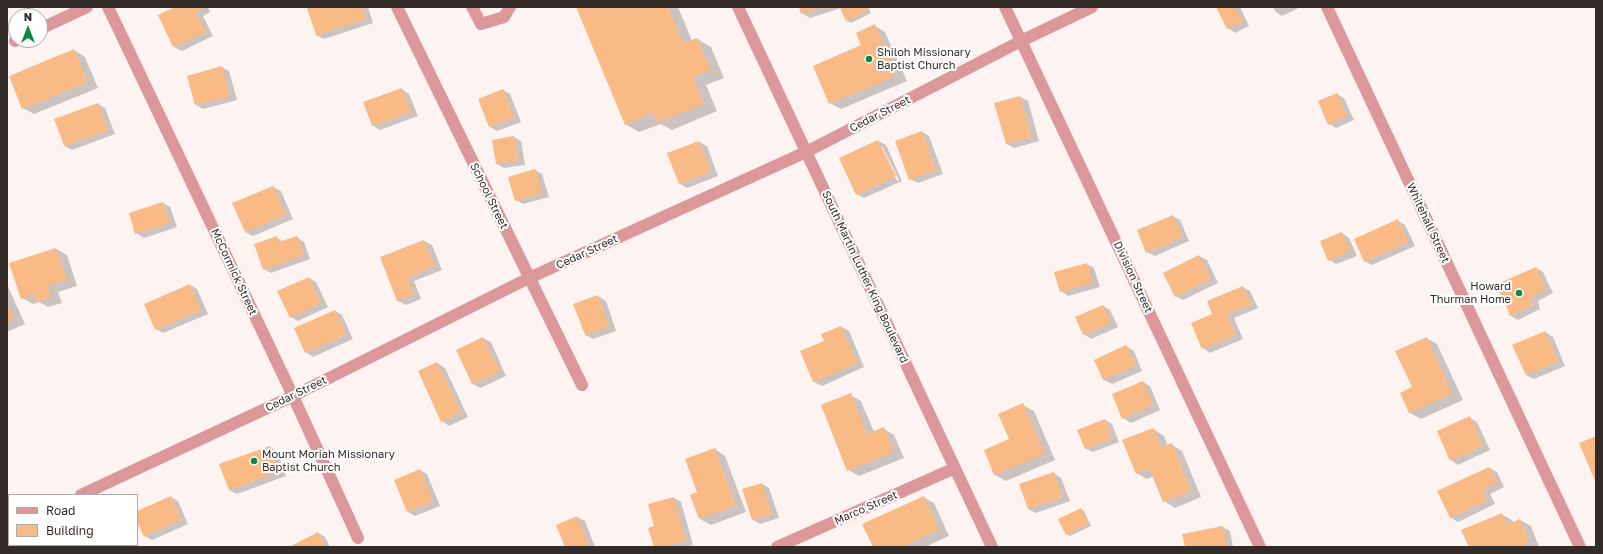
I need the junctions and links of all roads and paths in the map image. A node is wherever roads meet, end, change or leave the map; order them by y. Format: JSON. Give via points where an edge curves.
{"nodes":[{"id":1,"x":87,"y":7,"type":"edge"},
{"id":2,"x":108,"y":7,"type":"edge"},
{"id":3,"x":397,"y":7,"type":"edge"},
{"id":4,"x":472,"y":7,"type":"edge"},
{"id":5,"x":510,"y":7,"type":"edge"},
{"id":6,"x":738,"y":7,"type":"edge"},
{"id":7,"x":1005,"y":7,"type":"edge"},
{"id":8,"x":1092,"y":7,"type":"edge"},
{"id":9,"x":1327,"y":7,"type":"edge"},
{"id":10,"x":48,"y":25,"type":"edge"},
{"id":11,"x":1021,"y":42,"type":"junction"},
{"id":12,"x":806,"y":152,"type":"junction"},
{"id":13,"x":530,"y":278,"type":"junction"},
{"id":14,"x":582,"y":385,"type":"dead end"},
{"id":15,"x":293,"y":396,"type":"junction"},
{"id":16,"x":955,"y":468,"type":"junction"},
{"id":17,"x":83,"y":494,"type":"edge"},
{"id":18,"x":358,"y":538,"type":"dead end"},
{"id":19,"x":777,"y":547,"type":"edge"},
{"id":20,"x":992,"y":547,"type":"edge"},
{"id":21,"x":1260,"y":547,"type":"edge"},
{"id":22,"x":1580,"y":547,"type":"edge"}],
"edges":[{"from":1,"to":10,"type":"street"},
{"from":2,"to":15,"type":"street","name":"McCormick Street"},
{"from":3,"to":13,"type":"street","name":"School Street"},
{"from":4,"to":5,"type":"street","via":[[480,24],[504,17]]},
{"from":6,"to":12,"type":"street","name":"South Martin Luther King Boulevard"},
{"from":7,"to":11,"type":"street","name":"Division Street"},
{"from":8,"to":11,"type":"street","name":"Cedar Street"},
{"from":9,"to":22,"type":"street","name":"Whitehall Street"},
{"from":11,"to":12,"type":"street","name":"Cedar Street"},
{"from":11,"to":21,"type":"street","name":"Division Street"},
{"from":12,"to":13,"type":"street","name":"Cedar Street"},
{"from":12,"to":16,"type":"street","name":"South Martin Luther King Boulevard"},
{"from":13,"to":14,"type":"street","name":"School Street"},
{"from":13,"to":15,"type":"street","name":"Cedar Street"},
{"from":15,"to":17,"type":"street","name":"Cedar Street"},
{"from":15,"to":18,"type":"street","name":"McCormick Street"},
{"from":16,"to":19,"type":"street","name":"Marco Street"},
{"from":16,"to":20,"type":"street","name":"South Martin Luther King Boulevard"}]}
